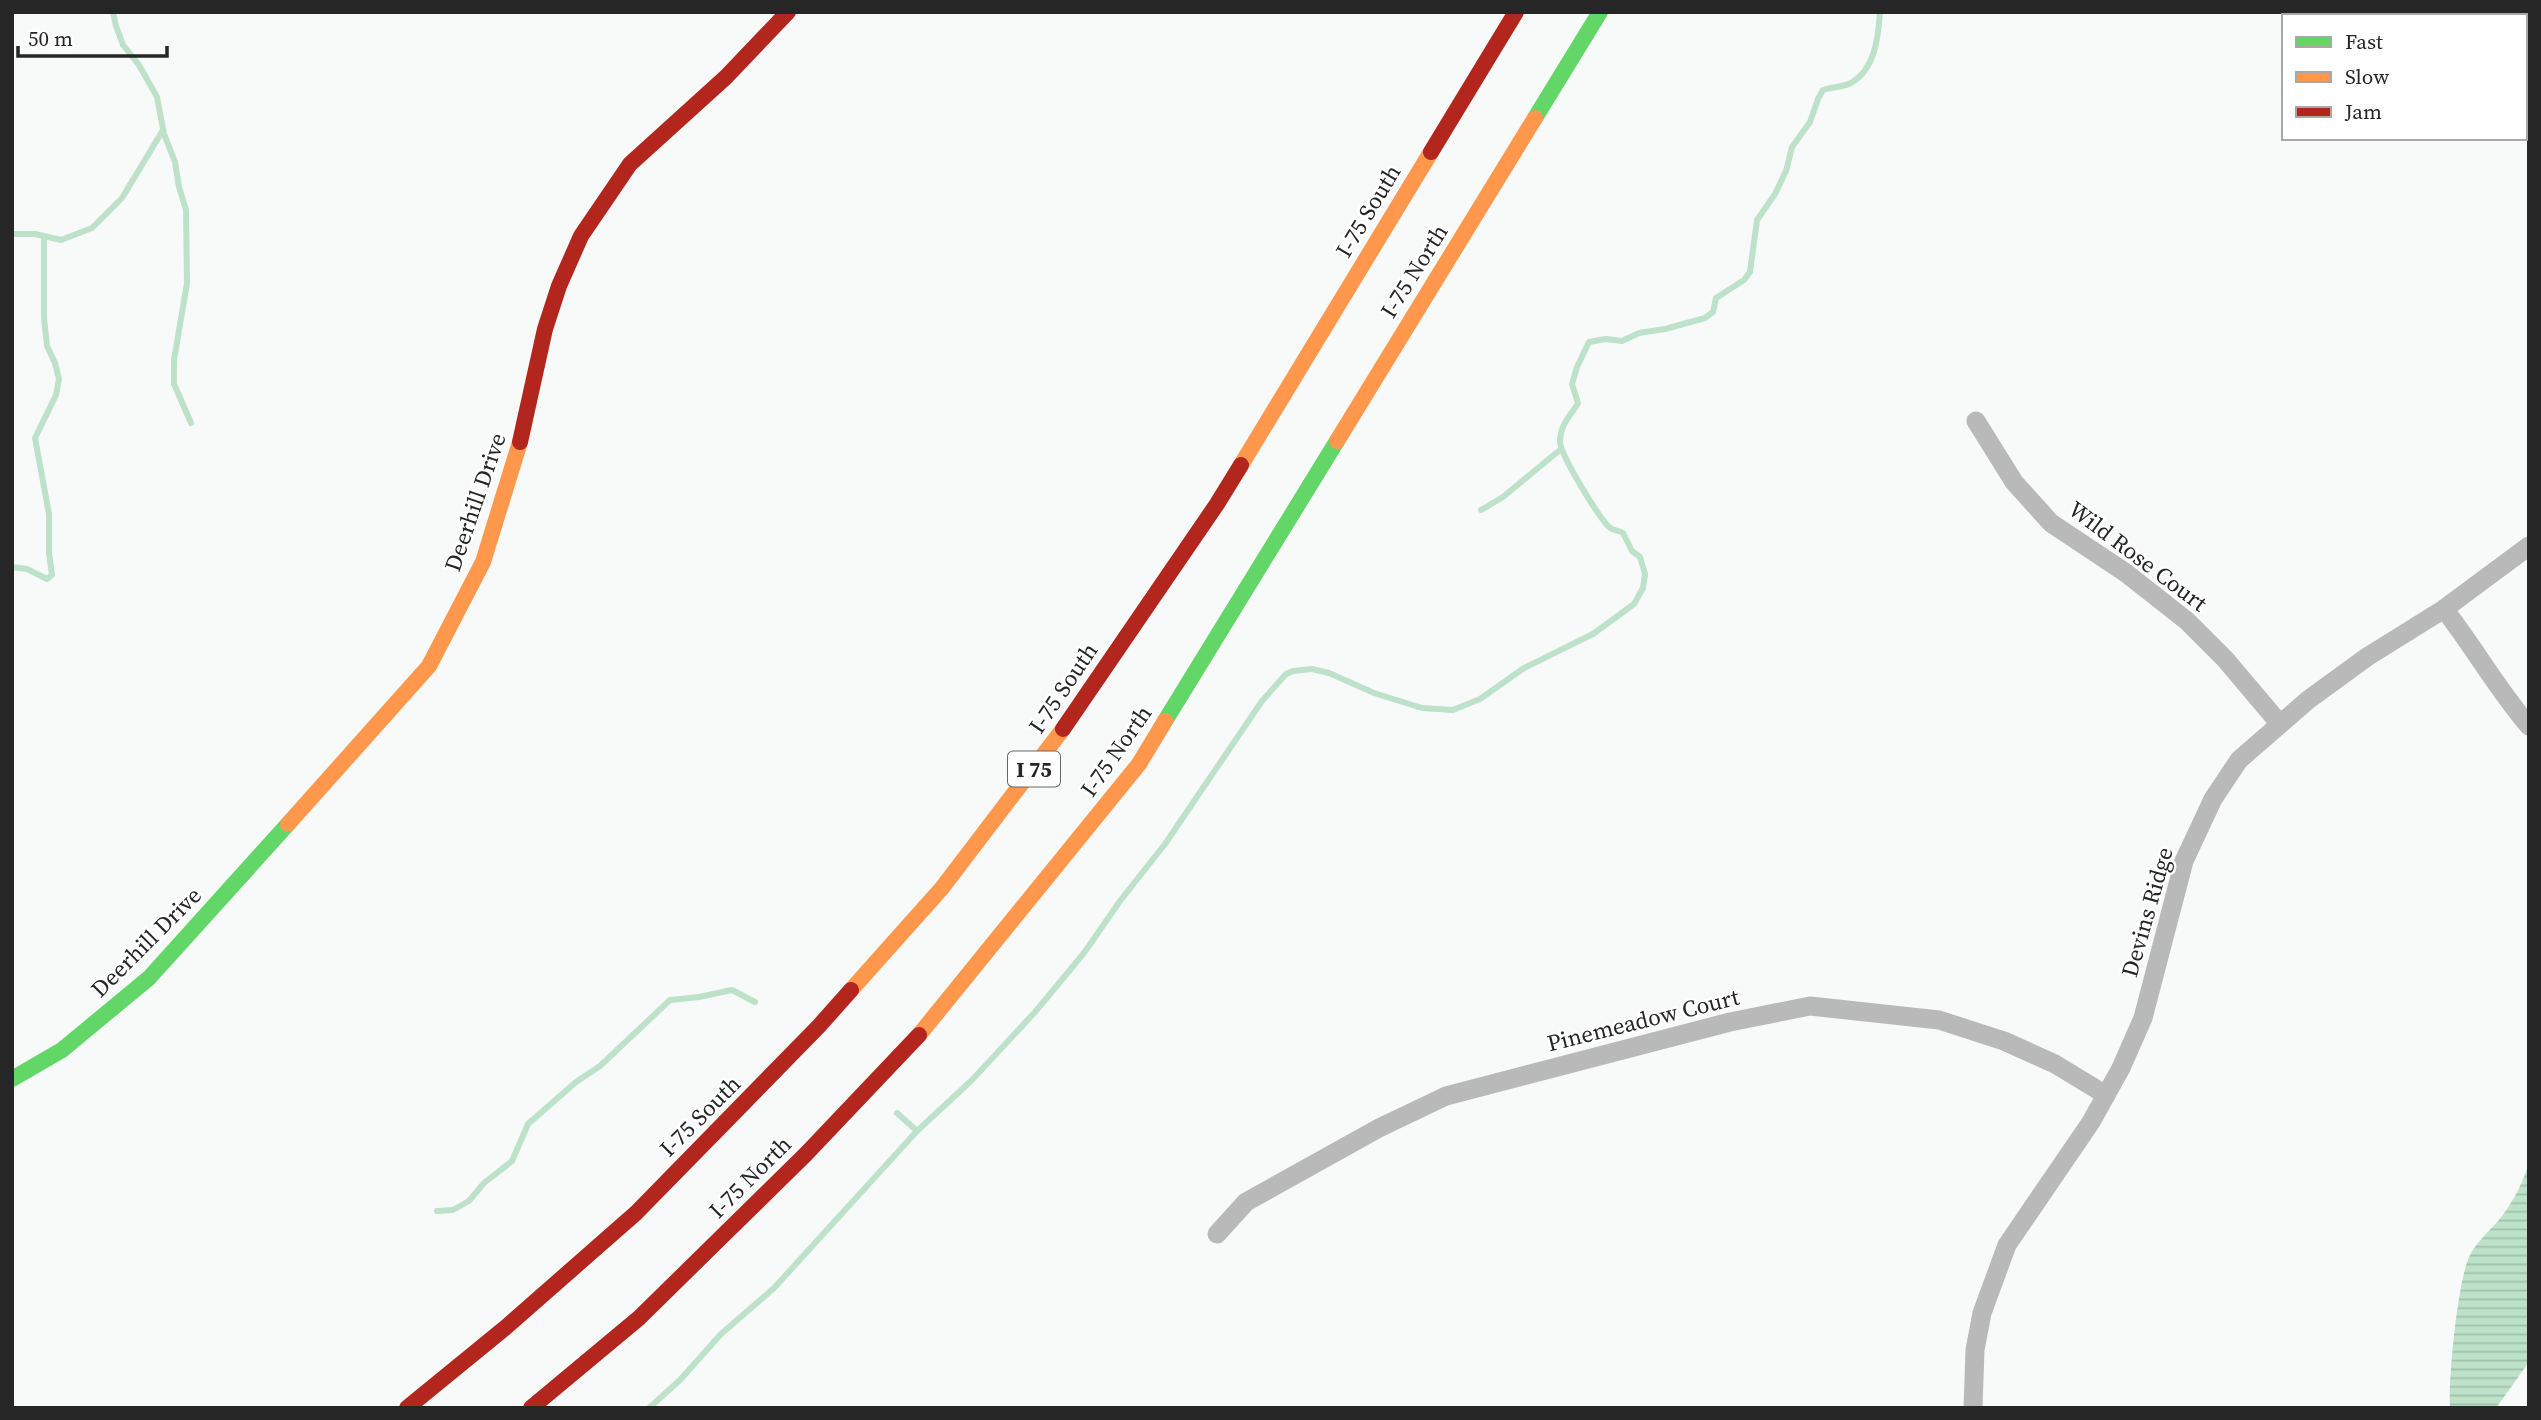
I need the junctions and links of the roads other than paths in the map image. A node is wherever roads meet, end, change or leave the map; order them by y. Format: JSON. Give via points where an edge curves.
{"nodes":[{"id":1,"x":788,"y":12,"type":"edge"},
{"id":2,"x":1516,"y":12,"type":"edge"},
{"id":3,"x":1600,"y":12,"type":"edge"},
{"id":4,"x":1976,"y":421,"type":"dead end"},
{"id":5,"x":2529,"y":545,"type":"edge"},
{"id":6,"x":2444,"y":609,"type":"junction"},
{"id":7,"x":2280,"y":724,"type":"junction"},
{"id":8,"x":2529,"y":726,"type":"edge"},
{"id":9,"x":12,"y":1079,"type":"edge"},
{"id":10,"x":2106,"y":1095,"type":"junction"},
{"id":11,"x":1217,"y":1234,"type":"dead end"},
{"id":12,"x":407,"y":1408,"type":"edge"},
{"id":13,"x":531,"y":1408,"type":"edge"},
{"id":14,"x":1973,"y":1408,"type":"edge"}],
"edges":[{"from":1,"to":9,"type":"main road","name":"Deerhill Drive","via":[[726,77],[630,164],[581,236],[545,329],[510,481],[483,562],[429,666],[149,978],[93,1028]]},
{"from":2,"to":12,"type":"main road","name":"I-75 South","number":"I 75","via":[[1217,503],[1044,757],[942,888],[819,1026],[636,1213]]},
{"from":3,"to":13,"type":"main road","name":"I-75 North","via":[[1139,764],[929,1024],[806,1154],[639,1318]]},
{"from":4,"to":7,"type":"street","name":"Wild Rose Court","via":[[2014,482],[2051,523],[2187,621]]},
{"from":5,"to":6,"type":"street","name":"Devins Ridge"},
{"from":6,"to":7,"type":"street","name":"Devins Ridge","via":[[2367,657]]},
{"from":6,"to":8,"type":"street"},
{"from":7,"to":10,"type":"street","name":"Devins Ridge","via":[[2239,760],[2213,799],[2185,861],[2143,1018]]},
{"from":10,"to":11,"type":"street","name":"Pinemeadow Court","via":[[2017,1046],[1939,1020],[1810,1006],[1730,1022],[1446,1096],[1246,1202]]},
{"from":10,"to":14,"type":"street","name":"Devins Ridge","via":[[2007,1245],[1982,1313]]}]}
